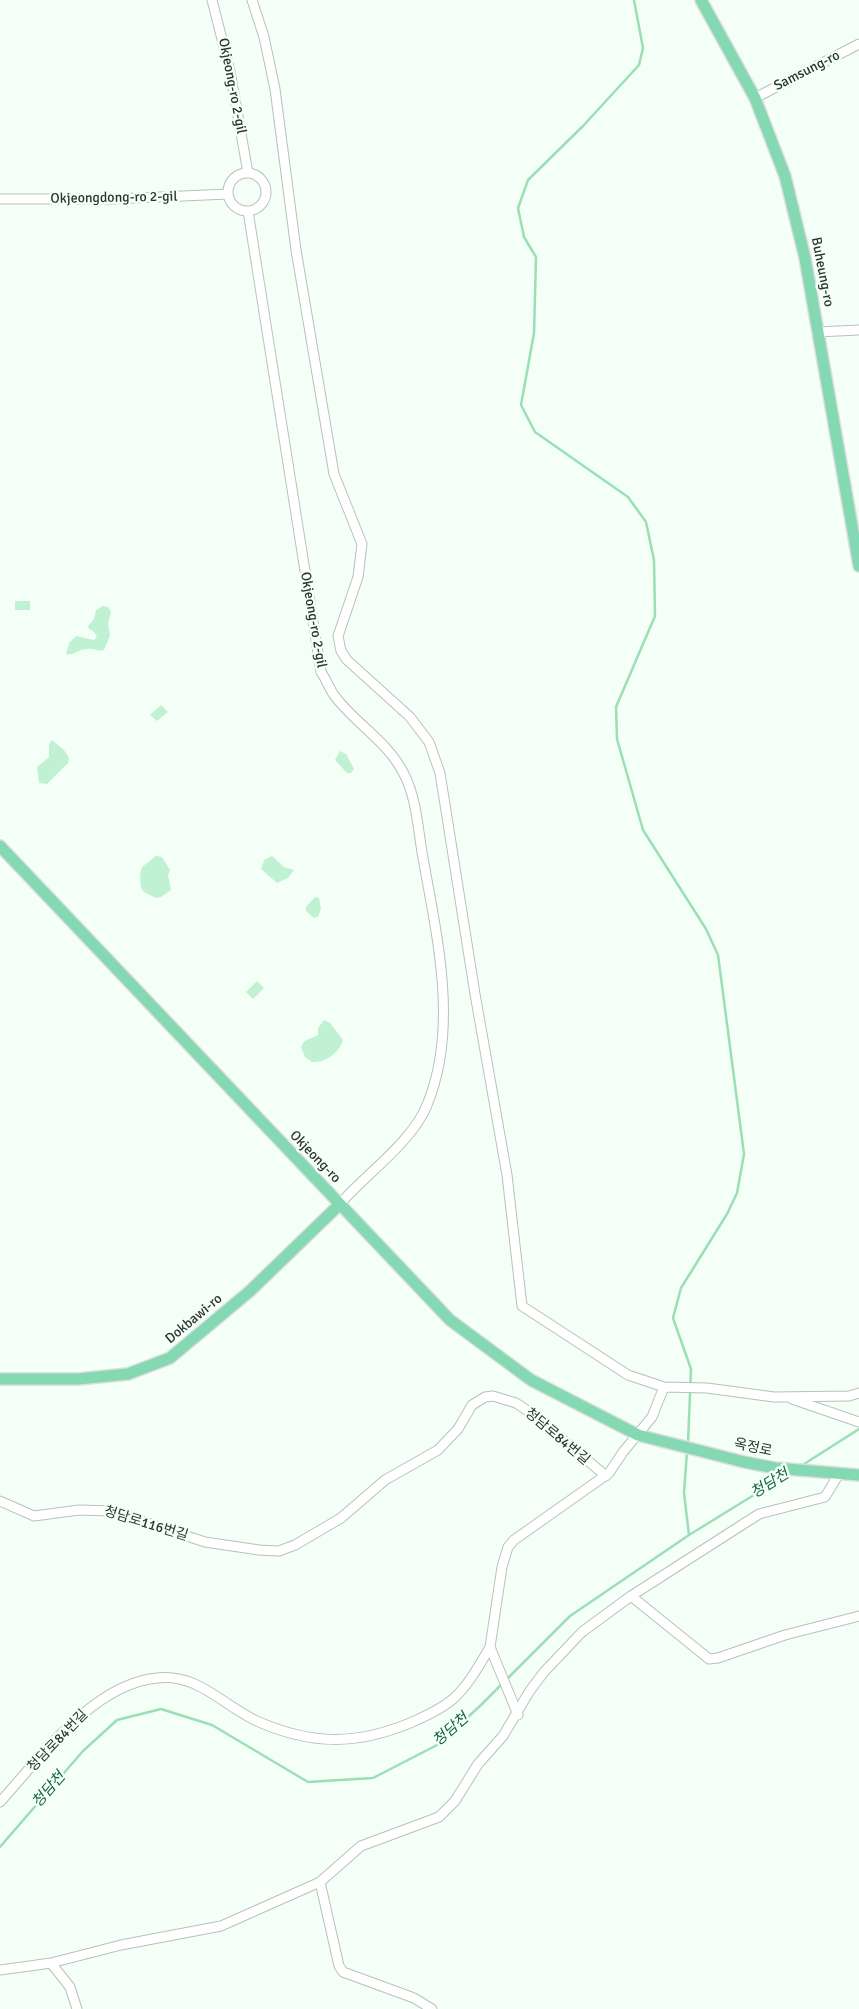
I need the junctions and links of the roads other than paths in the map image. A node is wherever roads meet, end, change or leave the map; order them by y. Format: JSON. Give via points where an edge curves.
{"nodes":[{"id":1,"x":212,"y":0,"type":"edge"},
{"id":2,"x":252,"y":0,"type":"edge"},
{"id":3,"x":701,"y":0,"type":"edge"},
{"id":4,"x":859,"y":44,"type":"edge"},
{"id":5,"x":755,"y":98,"type":"junction"},
{"id":6,"x":248,"y":173,"type":"junction"},
{"id":7,"x":228,"y":194,"type":"junction"},
{"id":8,"x":0,"y":199,"type":"edge"},
{"id":9,"x":248,"y":211,"type":"junction"},
{"id":10,"x":859,"y":330,"type":"edge"},
{"id":11,"x":818,"y":332,"type":"junction"},
{"id":12,"x":859,"y":566,"type":"edge"},
{"id":13,"x":0,"y":846,"type":"edge"},
{"id":14,"x":340,"y":1204,"type":"junction"},
{"id":15,"x":0,"y":1379,"type":"edge"},
{"id":16,"x":668,"y":1387,"type":"junction"},
{"id":17,"x":859,"y":1394,"type":"edge"},
{"id":18,"x":785,"y":1397,"type":"junction"},
{"id":19,"x":859,"y":1422,"type":"edge"},
{"id":20,"x":643,"y":1436,"type":"junction"},
{"id":21,"x":700,"y":1452,"type":"joint"},
{"id":22,"x":834,"y":1474,"type":"junction"},
{"id":23,"x":859,"y":1475,"type":"edge"},
{"id":24,"x":606,"y":1476,"type":"junction"},
{"id":25,"x":0,"y":1501,"type":"edge"},
{"id":26,"x":264,"y":1551,"type":"joint"},
{"id":27,"x":631,"y":1596,"type":"junction"},
{"id":28,"x":859,"y":1616,"type":"edge"},
{"id":29,"x":492,"y":1651,"type":"junction"},
{"id":30,"x":518,"y":1715,"type":"junction"},
{"id":31,"x":0,"y":1802,"type":"edge"},
{"id":32,"x":320,"y":1882,"type":"junction"},
{"id":33,"x":51,"y":1963,"type":"junction"},
{"id":34,"x":0,"y":1970,"type":"edge"},
{"id":35,"x":77,"y":2009,"type":"edge"},
{"id":36,"x":432,"y":2009,"type":"edge"}],
"edges":[{"from":1,"to":6,"type":"street","name":"Okjeong-ro 2-gil","via":[[228,63]]},
{"from":2,"to":16,"type":"street","via":[[275,89],[296,250],[334,474],[362,544],[358,577],[338,636],[341,651],[410,717],[429,742],[440,773],[507,1176],[522,1306],[628,1375]]},
{"from":3,"to":5,"type":"main road","name":"Buheung-ro"},
{"from":4,"to":5,"type":"street","name":"Samsung-ro"},
{"from":5,"to":11,"type":"main road","name":"Buheung-ro","via":[[785,176],[805,258]]},
{"from":6,"to":7,"type":"street","via":[[232,182]]},
{"from":6,"to":9,"type":"street","via":[[260,178],[266,195],[260,206]]},
{"from":7,"to":8,"type":"street","name":"Okjeongdong-ro 2-gil"},
{"from":7,"to":9,"type":"street","via":[[233,204]]},
{"from":9,"to":14,"type":"street","name":"Okjeong-ro 2-gil","via":[[321,672],[334,695],[384,744],[404,773],[412,794],[434,919],[444,1009],[439,1063],[427,1106],[404,1140]]},
{"from":10,"to":11,"type":"street"},
{"from":11,"to":12,"type":"main road","name":"Buheung-ro"},
{"from":13,"to":14,"type":"main road","name":"Okjeong-ro"},
{"from":14,"to":15,"type":"main road","name":"Dokbawi-ro","via":[[250,1291],[170,1358],[128,1374],[78,1379]]},
{"from":14,"to":20,"type":"main road","name":"Okjeong-ro","via":[[450,1320],[531,1380]]},
{"from":16,"to":18,"type":"street"},
{"from":16,"to":20,"type":"street","name":"청담로84번길"},
{"from":17,"to":18,"type":"street"},
{"from":18,"to":19,"type":"street"},
{"from":20,"to":21,"type":"main road","name":"Okjeong-ro"},
{"from":20,"to":24,"type":"street","name":"청담로84번길"},
{"from":21,"to":22,"type":"main road","name":"옥정로","via":[[775,1468]]},
{"from":22,"to":23,"type":"main road","name":"옥정로"},
{"from":22,"to":27,"type":"street","via":[[825,1497],[758,1514]]},
{"from":24,"to":26,"type":"street","name":"청담로84번길","via":[[516,1403],[501,1397],[485,1397],[472,1405],[444,1445],[385,1480],[341,1518],[295,1546]]},
{"from":24,"to":29,"type":"street","name":"청담로84번길","via":[[523,1533],[508,1547],[502,1567]]},
{"from":25,"to":26,"type":"street","name":"청담로116번길","via":[[34,1516],[79,1510],[111,1511],[206,1542]]},
{"from":27,"to":28,"type":"street","via":[[709,1659]]},
{"from":27,"to":30,"type":"street","via":[[582,1632],[557,1657],[529,1692]]},
{"from":29,"to":30,"type":"street"},
{"from":29,"to":31,"type":"street","name":"청담로84번길","via":[[459,1694],[447,1704],[396,1729],[356,1740],[321,1740],[271,1727],[250,1718],[210,1691],[180,1679],[158,1678],[138,1682],[106,1698],[70,1726]]},
{"from":30,"to":32,"type":"street","via":[[478,1764],[448,1810],[439,1817],[361,1846]]},
{"from":32,"to":33,"type":"street","via":[[221,1926]]},
{"from":32,"to":36,"type":"street","via":[[340,1969],[348,1975],[414,1998]]},
{"from":33,"to":34,"type":"street"},
{"from":33,"to":35,"type":"street","via":[[70,1986]]}]}
